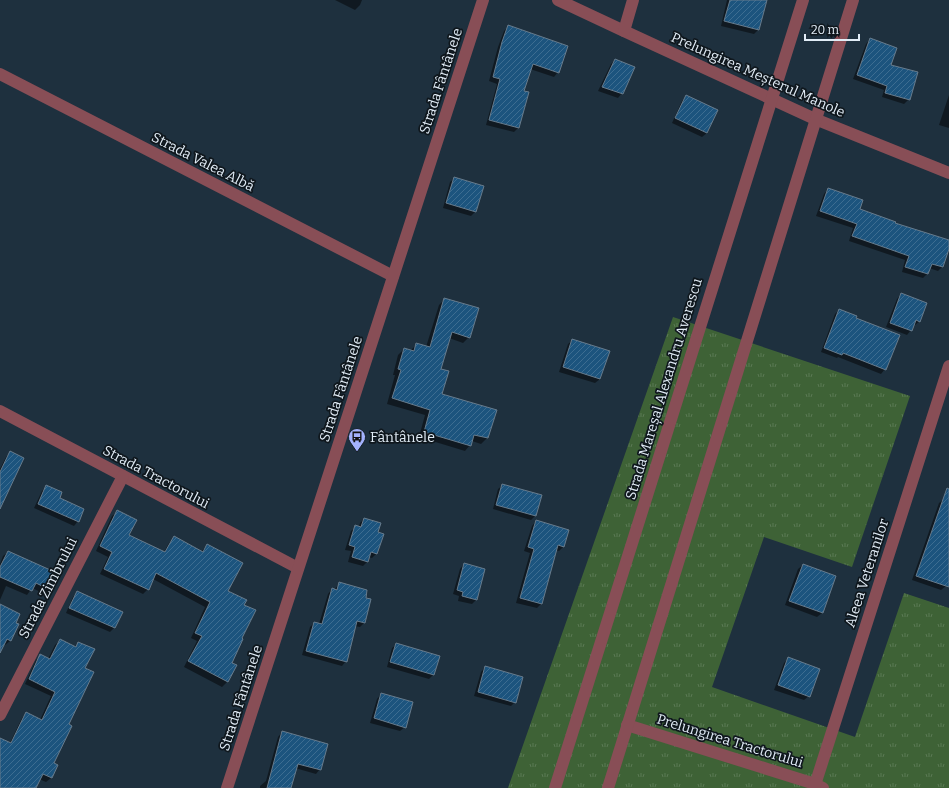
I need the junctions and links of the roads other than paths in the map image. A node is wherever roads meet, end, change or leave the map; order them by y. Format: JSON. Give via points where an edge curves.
{"nodes":[{"id":1,"x":483,"y":0,"type":"edge"},
{"id":2,"x":558,"y":0,"type":"edge"},
{"id":3,"x":633,"y":0,"type":"edge"},
{"id":4,"x":804,"y":0,"type":"edge"},
{"id":5,"x":853,"y":0,"type":"edge"},
{"id":6,"x":624,"y":31,"type":"junction"},
{"id":7,"x":0,"y":74,"type":"edge"},
{"id":8,"x":771,"y":99,"type":"junction"},
{"id":9,"x":815,"y":119,"type":"junction"},
{"id":10,"x":949,"y":173,"type":"edge"},
{"id":11,"x":392,"y":276,"type":"junction"},
{"id":12,"x":949,"y":366,"type":"edge"},
{"id":13,"x":0,"y":411,"type":"edge"},
{"id":14,"x":123,"y":476,"type":"junction"},
{"id":15,"x":298,"y":568,"type":"junction"},
{"id":16,"x":0,"y":715,"type":"edge"},
{"id":17,"x":627,"y":725,"type":"junction"},
{"id":18,"x":817,"y":787,"type":"edge"},
{"id":19,"x":227,"y":788,"type":"edge"},
{"id":20,"x":555,"y":788,"type":"edge"},
{"id":21,"x":608,"y":788,"type":"edge"}],
"edges":[{"from":1,"to":11,"type":"street","name":"Strada Fântânele"},
{"from":2,"to":6,"type":"street","name":"Prelungirea Meșterul Manole"},
{"from":3,"to":6,"type":"street"},
{"from":4,"to":8,"type":"street","name":"Strada Mareșal Alexandru Averescu"},
{"from":5,"to":9,"type":"street"},
{"from":6,"to":8,"type":"street","name":"Prelungirea Meșterul Manole"},
{"from":7,"to":11,"type":"street","name":"Strada Valea Albă"},
{"from":8,"to":9,"type":"street","name":"Prelungirea Meșterul Manole"},
{"from":8,"to":20,"type":"street","name":"Strada Mareșal Alexandru Averescu"},
{"from":9,"to":10,"type":"street","name":"Prelungirea Meșterul Manole"},
{"from":9,"to":17,"type":"street"},
{"from":11,"to":15,"type":"street","name":"Strada Fântânele"},
{"from":12,"to":18,"type":"street","name":"Aleea Veteranilor"},
{"from":13,"to":14,"type":"street","name":"Strada Tractorului"},
{"from":14,"to":15,"type":"street","name":"Strada Tractorului"},
{"from":14,"to":16,"type":"street","name":"Strada Zimbrului"},
{"from":15,"to":19,"type":"street","name":"Strada Fântânele"},
{"from":17,"to":18,"type":"street","name":"Prelungirea Tractorului"},
{"from":17,"to":21,"type":"street"}]}
